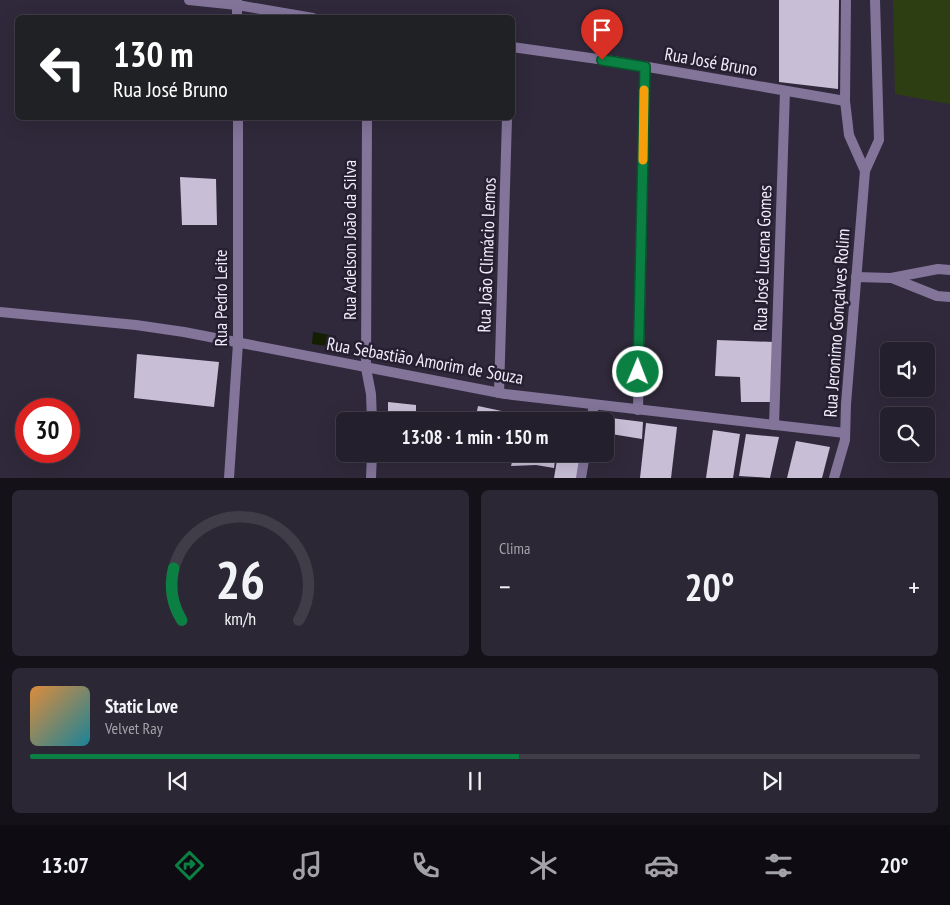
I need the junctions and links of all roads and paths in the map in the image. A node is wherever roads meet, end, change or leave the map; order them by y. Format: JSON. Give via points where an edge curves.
{"nodes":[{"id":1,"x":188,"y":0,"type":"edge"},
{"id":2,"x":846,"y":0,"type":"edge"},
{"id":3,"x":874,"y":0,"type":"edge"},
{"id":4,"x":237,"y":3,"type":"edge"},
{"id":5,"x":298,"y":15,"type":"edge"},
{"id":6,"x":515,"y":47,"type":"edge"},
{"id":7,"x":645,"y":67,"type":"junction"},
{"id":8,"x":785,"y":91,"type":"junction"},
{"id":9,"x":845,"y":101,"type":"junction"},
{"id":10,"x":238,"y":120,"type":"edge"},
{"id":11,"x":366,"y":120,"type":"edge"},
{"id":12,"x":507,"y":120,"type":"edge"},
{"id":13,"x":865,"y":171,"type":"junction"},
{"id":14,"x":950,"y":270,"type":"edge"},
{"id":15,"x":856,"y":277,"type":"junction"},
{"id":16,"x":891,"y":278,"type":"junction"},
{"id":17,"x":950,"y":297,"type":"edge"},
{"id":18,"x":0,"y":312,"type":"edge"},
{"id":19,"x":238,"y":342,"type":"junction"},
{"id":20,"x":366,"y":368,"type":"junction"},
{"id":21,"x":500,"y":393,"type":"junction"},
{"id":22,"x":594,"y":405,"type":"junction"},
{"id":23,"x":638,"y":410,"type":"junction"},
{"id":24,"x":372,"y":412,"type":"edge"},
{"id":25,"x":593,"y":412,"type":"edge"},
{"id":26,"x":774,"y":425,"type":"junction"},
{"id":27,"x":845,"y":433,"type":"junction"},
{"id":28,"x":372,"y":462,"type":"edge"},
{"id":29,"x":584,"y":462,"type":"edge"},
{"id":30,"x":229,"y":478,"type":"edge"},
{"id":31,"x":371,"y":478,"type":"edge"},
{"id":32,"x":581,"y":478,"type":"edge"},
{"id":33,"x":834,"y":478,"type":"edge"}],
"edges":[{"from":1,"to":4,"type":"street"},
{"from":2,"to":9,"type":"street","name":"Rua Jeronimo Gonçalves Rolim"},
{"from":3,"to":13,"type":"street","name":"Rua Jeronimo Gonçalves Rolim","via":[[879,140]]},
{"from":4,"to":5,"type":"street"},
{"from":6,"to":7,"type":"street","name":"Rua José Bruno"},
{"from":7,"to":8,"type":"street","name":"Rua José Bruno"},
{"from":7,"to":23,"type":"street"},
{"from":8,"to":9,"type":"street","name":"Rua José Bruno"},
{"from":8,"to":26,"type":"street","name":"Rua José Lucena Gomes"},
{"from":9,"to":13,"type":"street","name":"Rua Jeronimo Gonçalves Rolim","via":[[849,135]]},
{"from":10,"to":19,"type":"street","name":"Rua Pedro Leite"},
{"from":11,"to":20,"type":"street","name":"Rua Adelson João da Silva"},
{"from":12,"to":21,"type":"street","name":"Rua João Climácio Lemos"},
{"from":13,"to":15,"type":"street","name":"Rua Jeronimo Gonçalves Rolim"},
{"from":14,"to":16,"type":"street","via":[[938,269]]},
{"from":15,"to":16,"type":"street"},
{"from":15,"to":27,"type":"street","name":"Rua Jeronimo Gonçalves Rolim"},
{"from":16,"to":17,"type":"street","via":[[937,296]]},
{"from":18,"to":19,"type":"street","name":"Rua Sebastião Amorim de Souza","via":[[136,325]]},
{"from":19,"to":20,"type":"street","name":"Rua Sebastião Amorim de Souza"},
{"from":19,"to":30,"type":"street","name":"Rua Pedro Leite"},
{"from":20,"to":21,"type":"street","name":"Rua Sebastião Amorim de Souza"},
{"from":20,"to":24,"type":"street","name":"Rua Adelson João da Silva"},
{"from":21,"to":22,"type":"street","name":"Rua Sebastião Amorim de Souza"},
{"from":22,"to":23,"type":"street","name":"Rua Sebastião Amorim de Souza"},
{"from":22,"to":25,"type":"street"},
{"from":23,"to":26,"type":"street","name":"Rua Sebastião Amorim de Souza"},
{"from":26,"to":27,"type":"street","name":"Rua Sebastião Amorim de Souza"},
{"from":27,"to":33,"type":"street","name":"Rua Jeronimo Gonçalves Rolim"},
{"from":28,"to":31,"type":"street"},
{"from":29,"to":32,"type":"street"}]}
